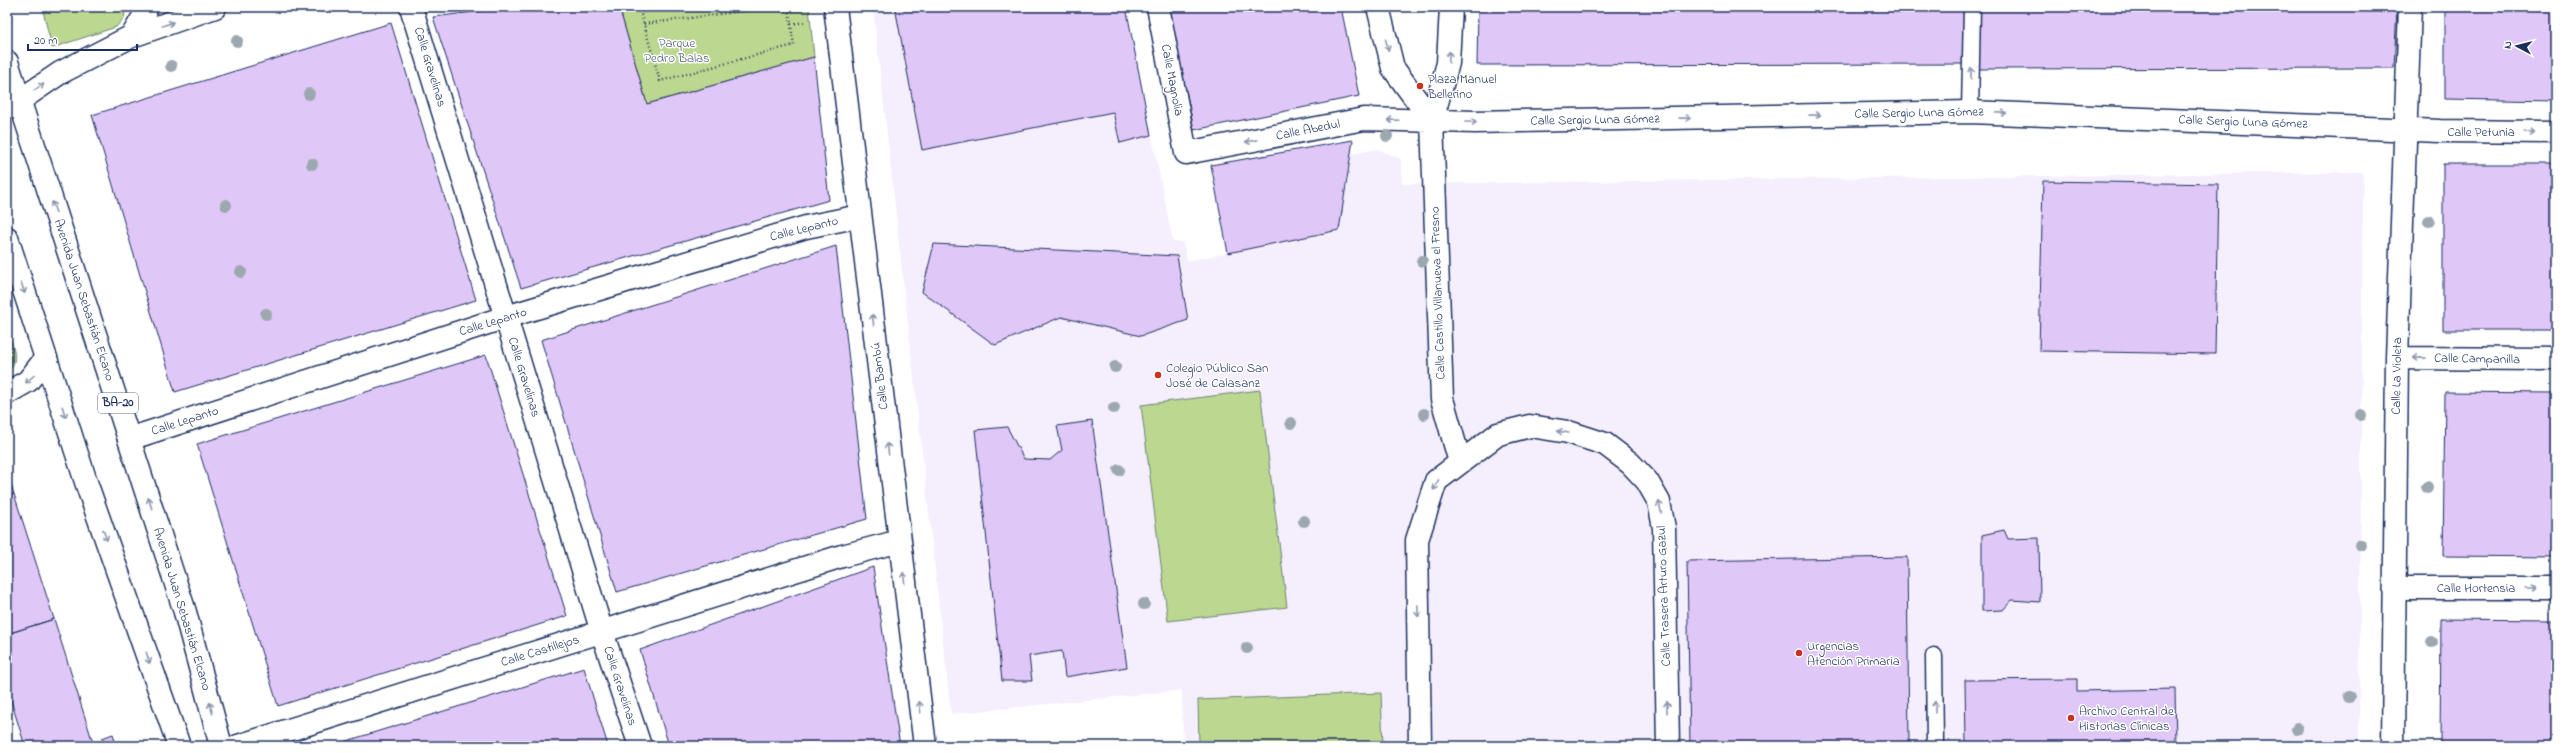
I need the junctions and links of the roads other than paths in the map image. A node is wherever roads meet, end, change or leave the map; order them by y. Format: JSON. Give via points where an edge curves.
{"nodes":[{"id":1,"x":145,"y":7,"type":"edge"},
{"id":2,"x":216,"y":7,"type":"edge"},
{"id":3,"x":412,"y":7,"type":"edge"},
{"id":4,"x":835,"y":7,"type":"edge"},
{"id":5,"x":1158,"y":7,"type":"edge"},
{"id":6,"x":1378,"y":7,"type":"edge"},
{"id":7,"x":1451,"y":7,"type":"edge"},
{"id":8,"x":1972,"y":7,"type":"edge"},
{"id":9,"x":2410,"y":7,"type":"edge"},
{"id":10,"x":132,"y":36,"type":"junction"},
{"id":11,"x":7,"y":62,"type":"edge"},
{"id":12,"x":13,"y":105,"type":"edge"},
{"id":13,"x":1970,"y":112,"type":"junction"},
{"id":14,"x":1432,"y":122,"type":"junction"},
{"id":15,"x":2406,"y":128,"type":"junction"},
{"id":16,"x":2556,"y":132,"type":"edge"},
{"id":17,"x":1186,"y":153,"type":"joint"},
{"id":18,"x":860,"y":216,"type":"junction"},
{"id":19,"x":7,"y":238,"type":"edge"},
{"id":20,"x":506,"y":317,"type":"junction"},
{"id":21,"x":46,"y":358,"type":"junction"},
{"id":22,"x":2397,"y":358,"type":"junction"},
{"id":23,"x":2556,"y":359,"type":"edge"},
{"id":24,"x":7,"y":393,"type":"edge"},
{"id":25,"x":129,"y":439,"type":"junction"},
{"id":26,"x":1460,"y":462,"type":"junction"},
{"id":27,"x":900,"y":541,"type":"junction"},
{"id":28,"x":2395,"y":588,"type":"junction"},
{"id":29,"x":2556,"y":588,"type":"edge"},
{"id":30,"x":602,"y":632,"type":"junction"},
{"id":31,"x":1934,"y":656,"type":"dead end"},
{"id":32,"x":179,"y":746,"type":"edge"},
{"id":33,"x":221,"y":746,"type":"edge"},
{"id":34,"x":238,"y":746,"type":"edge"},
{"id":35,"x":640,"y":746,"type":"edge"},
{"id":36,"x":925,"y":746,"type":"edge"},
{"id":37,"x":1420,"y":746,"type":"edge"},
{"id":38,"x":1668,"y":746,"type":"edge"},
{"id":39,"x":1935,"y":746,"type":"edge"},
{"id":40,"x":2393,"y":746,"type":"edge"}],
"edges":[{"from":1,"to":10,"type":"main road","via":[[145,14]]},
{"from":10,"to":2,"type":"main road","one_way":true},
{"from":3,"to":20,"type":"main road","name":"Calle Gravelinas"},
{"from":4,"to":18,"type":"main road","name":"Calle Bambú"},
{"from":5,"to":17,"type":"main road","name":"Calle Magnolia"},
{"from":6,"to":14,"type":"main road","one_way":true,"via":[[1393,68]]},
{"from":14,"to":7,"type":"main road","name":"Calle Castillo Villanueva el Fresno","one_way":true,"via":[[1448,63]]},
{"from":13,"to":8,"type":"lane","one_way":true},
{"from":9,"to":15,"type":"main road","name":"Calle La Violeta"},
{"from":12,"to":10,"type":"main road","one_way":true,"via":[[60,73]]},
{"from":11,"to":12,"type":"main road","name":"Avenida Juan Sebastián Elcano","number":"BA-20"},
{"from":25,"to":12,"type":"main road","name":"Avenida Juan Sebastián Elcano","number":"BA-20","one_way":true},
{"from":14,"to":13,"type":"main road","name":"Calle Sergio Luna Gómez","one_way":true},
{"from":13,"to":15,"type":"main road","name":"Calle Sergio Luna Gómez","one_way":true},
{"from":14,"to":17,"type":"main road","name":"Calle Abedul","one_way":true,"via":[[1364,119]]},
{"from":14,"to":26,"type":"main road","name":"Calle Castillo Villanueva el Fresno","via":[[1442,399]]},
{"from":15,"to":16,"type":"main road","name":"Calle Petunia","one_way":true,"via":[[2440,131]]},
{"from":15,"to":22,"type":"main road","name":"Calle La Violeta"},
{"from":18,"to":20,"type":"main road","name":"Calle Lepanto","via":[[806,227]]},
{"from":27,"to":18,"type":"main road","name":"Calle Bambú","one_way":true},
{"from":19,"to":21,"type":"main road","one_way":true},
{"from":20,"to":25,"type":"main road","name":"Calle Lepanto"},
{"from":20,"to":30,"type":"main road","name":"Calle Gravelinas"},
{"from":21,"to":24,"type":"main road","one_way":true,"via":[[28,381]]},
{"from":21,"to":32,"type":"main road","one_way":true,"via":[[88,488]]},
{"from":23,"to":22,"type":"main road","name":"Calle Campanilla","one_way":true},
{"from":22,"to":28,"type":"main road","name":"Calle La Violeta"},
{"from":33,"to":25,"type":"main road","name":"Avenida Juan Sebastián Elcano","number":"BA-20","one_way":true,"via":[[185,612]]},
{"from":26,"to":37,"type":"main road","name":"Calle Trasera Arturo Gazul","one_way":true,"via":[[1436,481],[1417,540]]},
{"from":38,"to":26,"type":"main road","name":"Calle Trasera Arturo Gazul","one_way":true,"via":[[1664,528],[1659,502],[1646,482],[1630,463],[1605,444],[1568,432],[1530,426],[1498,434]]},
{"from":27,"to":30,"type":"main road","name":"Calle Castillejos","via":[[842,556]]},
{"from":36,"to":27,"type":"main road","name":"Calle Bambú","one_way":true},
{"from":28,"to":29,"type":"main road","name":"Calle Hortensia","one_way":true},
{"from":28,"to":40,"type":"main road","name":"Calle La Violeta"},
{"from":30,"to":34,"type":"main road","name":"Calle Castillejos"},
{"from":30,"to":35,"type":"main road","name":"Calle Gravelinas"},
{"from":39,"to":31,"type":"lane","one_way":true}]}
